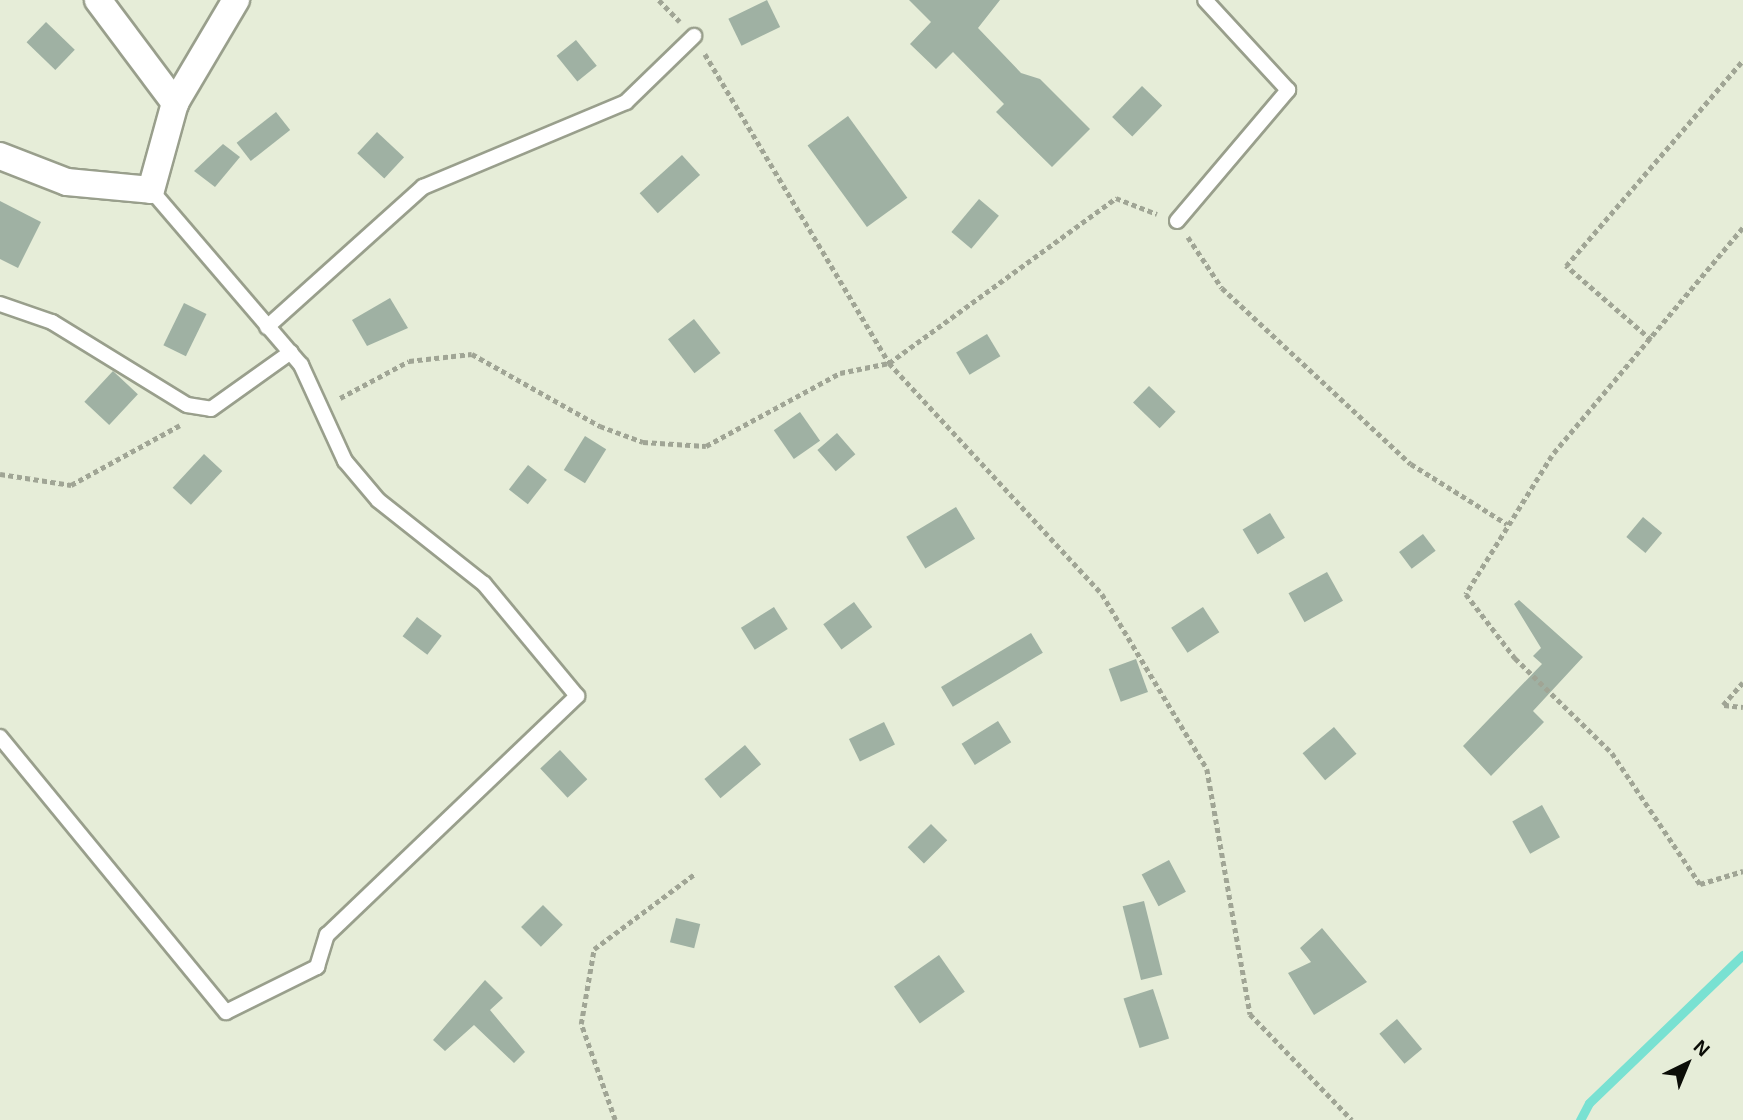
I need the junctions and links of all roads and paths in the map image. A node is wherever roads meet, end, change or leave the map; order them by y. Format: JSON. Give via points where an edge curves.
{"nodes":[{"id":1,"x":98,"y":0,"type":"edge"},
{"id":2,"x":236,"y":0,"type":"edge"},
{"id":3,"x":659,"y":0,"type":"edge"},
{"id":4,"x":1205,"y":0,"type":"edge"},
{"id":5,"x":694,"y":36,"type":"junction"},
{"id":6,"x":1743,"y":60,"type":"edge"},
{"id":7,"x":175,"y":103,"type":"junction"},
{"id":8,"x":0,"y":156,"type":"edge"},
{"id":9,"x":151,"y":190,"type":"junction"},
{"id":10,"x":1177,"y":221,"type":"junction"},
{"id":11,"x":1743,"y":228,"type":"edge"},
{"id":12,"x":0,"y":303,"type":"edge"},
{"id":13,"x":268,"y":327,"type":"junction"},
{"id":14,"x":1651,"y":340,"type":"junction"},
{"id":15,"x":291,"y":352,"type":"junction"},
{"id":16,"x":889,"y":363,"type":"junction"},
{"id":17,"x":187,"y":404,"type":"junction"},
{"id":18,"x":324,"y":406,"type":"junction"},
{"id":19,"x":0,"y":474,"type":"edge"},
{"id":20,"x":1507,"y":524,"type":"junction"},
{"id":21,"x":1743,"y":682,"type":"edge"},
{"id":22,"x":1743,"y":707,"type":"edge"},
{"id":23,"x":0,"y":737,"type":"edge"},
{"id":24,"x":1743,"y":871,"type":"edge"},
{"id":25,"x":696,"y":873,"type":"dead end"},
{"id":26,"x":615,"y":1120,"type":"edge"},
{"id":27,"x":1352,"y":1120,"type":"edge"}],
"edges":[{"from":1,"to":7,"type":"street"},
{"from":2,"to":7,"type":"street"},
{"from":3,"to":5,"type":"path"},
{"from":4,"to":10,"type":"lane","via":[[1288,90]]},
{"from":5,"to":13,"type":"lane","via":[[626,102],[423,187]]},
{"from":5,"to":16,"type":"path"},
{"from":6,"to":14,"type":"path","via":[[1566,266]]},
{"from":7,"to":9,"type":"street"},
{"from":8,"to":9,"type":"street","via":[[67,182]]},
{"from":9,"to":13,"type":"lane"},
{"from":10,"to":16,"type":"path","via":[[1116,198]]},
{"from":10,"to":20,"type":"path","via":[[1222,288],[1411,464]]},
{"from":11,"to":14,"type":"path"},
{"from":12,"to":17,"type":"lane","via":[[74,333]]},
{"from":13,"to":15,"type":"lane"},
{"from":14,"to":20,"type":"path","via":[[1552,456]]},
{"from":15,"to":17,"type":"lane","via":[[211,409]]},
{"from":15,"to":18,"type":"lane"},
{"from":16,"to":18,"type":"path","via":[[839,373],[706,446],[643,442],[611,430],[472,354],[453,352],[409,360]]},
{"from":16,"to":27,"type":"path","via":[[1102,594],[1207,769],[1250,1014]]},
{"from":17,"to":19,"type":"path","via":[[182,424],[71,485]]},
{"from":18,"to":23,"type":"lane","via":[[345,461],[377,500],[484,584],[577,696],[327,935],[317,967],[226,1012]]},
{"from":20,"to":24,"type":"path","via":[[1466,594],[1515,658],[1612,753],[1700,884]]},
{"from":21,"to":22,"type":"path","via":[[1723,705]]},
{"from":25,"to":26,"type":"path","via":[[594,949],[580,1024]]}]}
